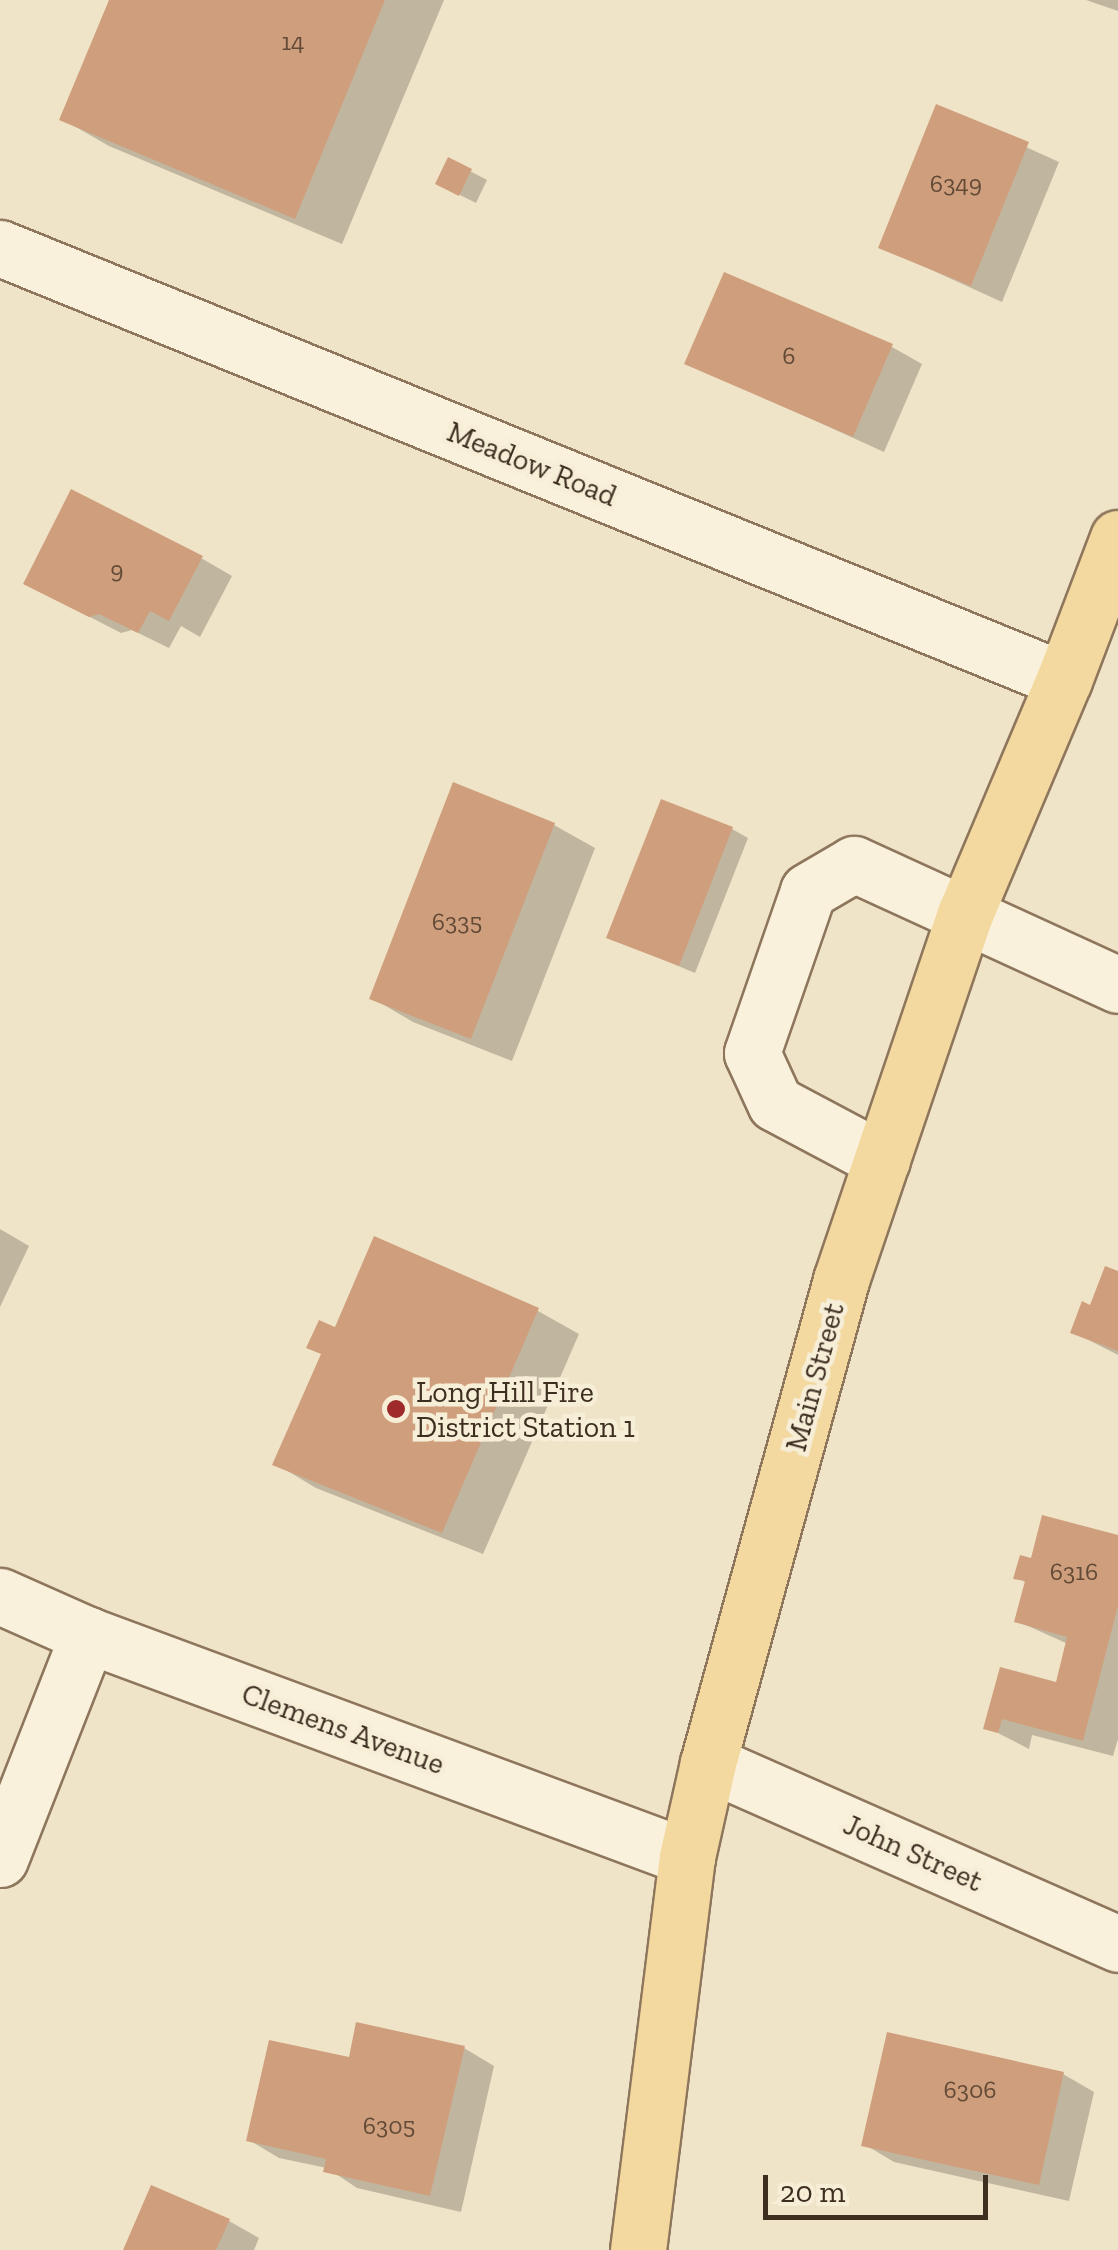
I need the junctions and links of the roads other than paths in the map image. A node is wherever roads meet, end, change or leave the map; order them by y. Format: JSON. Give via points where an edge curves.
{"nodes":[{"id":1,"x":0,"y":248,"type":"edge"},
{"id":2,"x":1118,"y":538,"type":"edge"},
{"id":3,"x":1064,"y":680,"type":"junction"},
{"id":4,"x":965,"y":914,"type":"junction"},
{"id":5,"x":1118,"y":985,"type":"edge"},
{"id":6,"x":882,"y":1160,"type":"junction"},
{"id":7,"x":0,"y":1596,"type":"edge"},
{"id":8,"x":88,"y":1635,"type":"junction"},
{"id":9,"x":708,"y":1763,"type":"junction"},
{"id":10,"x":687,"y":1857,"type":"junction"},
{"id":11,"x":0,"y":1859,"type":"edge"},
{"id":12,"x":1118,"y":1944,"type":"edge"},
{"id":13,"x":638,"y":2250,"type":"edge"}],
"edges":[{"from":1,"to":3,"type":"street","name":"Meadow Road"},
{"from":2,"to":3,"type":"main road","name":"Main Street"},
{"from":3,"to":4,"type":"main road","name":"Main Street"},
{"from":4,"to":5,"type":"street"},
{"from":4,"to":6,"type":"main road","name":"Main Street"},
{"from":4,"to":6,"type":"street","via":[[854,864],[808,892],[752,1052],[775,1103]]},
{"from":6,"to":9,"type":"main road","name":"Main Street","via":[[841,1280]]},
{"from":7,"to":8,"type":"street","name":"Clemens Avenue"},
{"from":8,"to":10,"type":"street","name":"Clemens Avenue"},
{"from":8,"to":11,"type":"street"},
{"from":9,"to":10,"type":"main road","name":"Main Street"},
{"from":9,"to":12,"type":"street","name":"John Street"},
{"from":10,"to":13,"type":"main road","name":"Main Street"}]}
